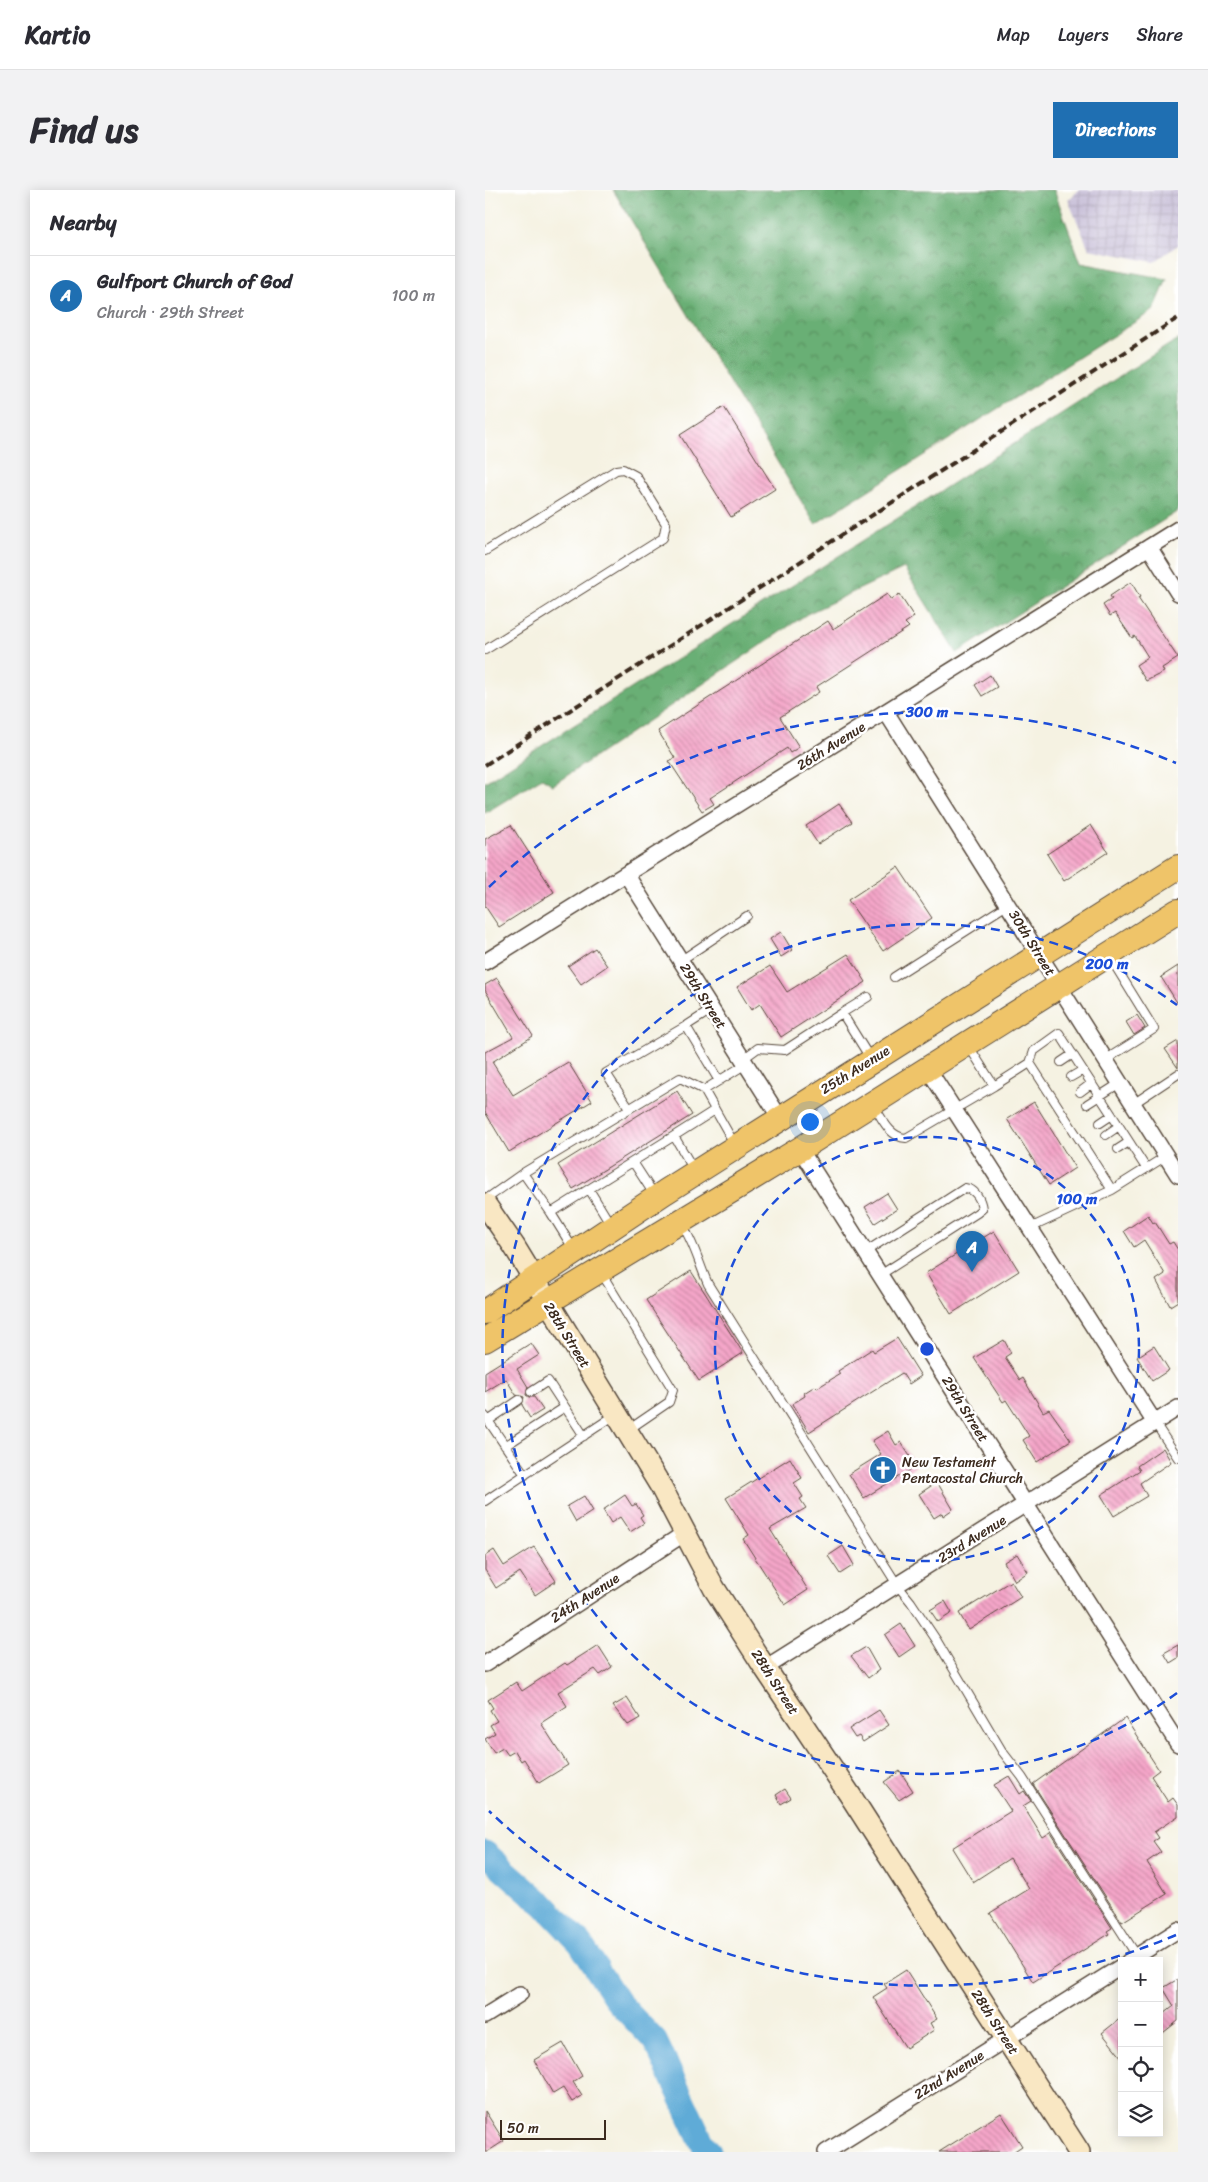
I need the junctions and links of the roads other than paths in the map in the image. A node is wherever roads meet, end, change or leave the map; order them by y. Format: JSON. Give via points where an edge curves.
{"nodes":[{"id":1,"x":1178,"y":530,"type":"edge"},
{"id":2,"x":1149,"y":547,"type":"junction"},
{"id":3,"x":485,"y":550,"type":"edge"},
{"id":4,"x":1178,"y":593,"type":"edge"},
{"id":5,"x":485,"y":650,"type":"edge"},
{"id":6,"x":886,"y":712,"type":"junction"},
{"id":7,"x":1178,"y":867,"type":"edge"},
{"id":8,"x":625,"y":874,"type":"junction"},
{"id":9,"x":1007,"y":905,"type":"junction"},
{"id":10,"x":1178,"y":911,"type":"edge"},
{"id":11,"x":747,"y":916,"type":"dead end"},
{"id":12,"x":1039,"y":954,"type":"junction"},
{"id":13,"x":1108,"y":954,"type":"junction"},
{"id":14,"x":680,"y":961,"type":"junction"},
{"id":15,"x":485,"y":962,"type":"edge"},
{"id":16,"x":894,"y":976,"type":"dead end"},
{"id":17,"x":1058,"y":985,"type":"junction"},
{"id":18,"x":868,"y":997,"type":"dead end"},
{"id":19,"x":711,"y":1010,"type":"junction"},
{"id":20,"x":843,"y":1013,"type":"junction"},
{"id":21,"x":686,"y":1026,"type":"junction"},
{"id":22,"x":967,"y":1044,"type":"junction"},
{"id":23,"x":1073,"y":1054,"type":"junction"},
{"id":24,"x":871,"y":1060,"type":"junction"},
{"id":25,"x":1105,"y":1060,"type":"junction"},
{"id":26,"x":744,"y":1061,"type":"junction"},
{"id":27,"x":1061,"y":1062,"type":"dead end"},
{"id":28,"x":1030,"y":1063,"type":"junction"},
{"id":29,"x":927,"y":1069,"type":"junction"},
{"id":30,"x":1083,"y":1070,"type":"junction"},
{"id":31,"x":1178,"y":1074,"type":"edge"},
{"id":32,"x":1071,"y":1077,"type":"dead end"},
{"id":33,"x":719,"y":1081,"type":"junction"},
{"id":34,"x":1092,"y":1083,"type":"junction"},
{"id":35,"x":1120,"y":1083,"type":"junction"},
{"id":36,"x":994,"y":1086,"type":"junction"},
{"id":37,"x":704,"y":1090,"type":"junction"},
{"id":38,"x":1079,"y":1092,"type":"dead end"},
{"id":39,"x":1100,"y":1096,"type":"junction"},
{"id":40,"x":1065,"y":1100,"type":"dead end"},
{"id":41,"x":873,"y":1103,"type":"junction"},
{"id":42,"x":1087,"y":1104,"type":"dead end"},
{"id":43,"x":1133,"y":1104,"type":"junction"},
{"id":44,"x":1057,"y":1105,"type":"junction"},
{"id":45,"x":629,"y":1108,"type":"junction"},
{"id":46,"x":715,"y":1110,"type":"junction"},
{"id":47,"x":955,"y":1111,"type":"junction"},
{"id":48,"x":1073,"y":1113,"type":"dead end"},
{"id":49,"x":1112,"y":1115,"type":"junction"},
{"id":50,"x":780,"y":1118,"type":"junction"},
{"id":51,"x":1066,"y":1118,"type":"junction"},
{"id":52,"x":1100,"y":1123,"type":"dead end"},
{"id":53,"x":1119,"y":1126,"type":"junction"},
{"id":54,"x":1085,"y":1131,"type":"dead end"},
{"id":55,"x":1106,"y":1134,"type":"dead end"},
{"id":56,"x":674,"y":1136,"type":"junction"},
{"id":57,"x":1077,"y":1137,"type":"junction"},
{"id":58,"x":1129,"y":1142,"type":"junction"},
{"id":59,"x":1093,"y":1143,"type":"dead end"},
{"id":60,"x":736,"y":1146,"type":"junction"},
{"id":61,"x":1085,"y":1148,"type":"junction"},
{"id":62,"x":800,"y":1149,"type":"junction"},
{"id":63,"x":1118,"y":1149,"type":"dead end"},
{"id":64,"x":1166,"y":1156,"type":"junction"},
{"id":65,"x":1102,"y":1159,"type":"dead end"},
{"id":66,"x":633,"y":1162,"type":"junction"},
{"id":67,"x":1095,"y":1164,"type":"junction"},
{"id":68,"x":1146,"y":1168,"type":"junction"},
{"id":69,"x":695,"y":1172,"type":"junction"},
{"id":70,"x":523,"y":1173,"type":"junction"},
{"id":71,"x":1178,"y":1175,"type":"edge"},
{"id":72,"x":589,"y":1189,"type":"junction"},
{"id":73,"x":1112,"y":1190,"type":"junction"},
{"id":74,"x":656,"y":1198,"type":"junction"},
{"id":75,"x":485,"y":1200,"type":"edge"},
{"id":76,"x":485,"y":1204,"type":"edge"},
{"id":77,"x":551,"y":1213,"type":"junction"},
{"id":78,"x":680,"y":1221,"type":"junction"},
{"id":79,"x":612,"y":1227,"type":"junction"},
{"id":80,"x":1030,"y":1228,"type":"junction"},
{"id":81,"x":575,"y":1252,"type":"junction"},
{"id":82,"x":865,"y":1252,"type":"junction"},
{"id":83,"x":599,"y":1270,"type":"junction"},
{"id":84,"x":880,"y":1275,"type":"junction"},
{"id":85,"x":533,"y":1280,"type":"junction"},
{"id":86,"x":546,"y":1301,"type":"junction"},
{"id":87,"x":485,"y":1312,"type":"edge"},
{"id":88,"x":485,"y":1340,"type":"edge"},
{"id":89,"x":531,"y":1392,"type":"dead end"},
{"id":90,"x":519,"y":1400,"type":"dead end"},
{"id":91,"x":565,"y":1408,"type":"junction"},
{"id":92,"x":1178,"y":1408,"type":"edge"},
{"id":93,"x":487,"y":1418,"type":"edge"},
{"id":94,"x":622,"y":1422,"type":"junction"},
{"id":95,"x":1155,"y":1423,"type":"junction"},
{"id":96,"x":583,"y":1436,"type":"junction"},
{"id":97,"x":505,"y":1446,"type":"junction"},
{"id":98,"x":1178,"y":1458,"type":"edge"},
{"id":99,"x":525,"y":1475,"type":"junction"},
{"id":100,"x":485,"y":1501,"type":"edge"},
{"id":101,"x":1026,"y":1505,"type":"junction"},
{"id":102,"x":685,"y":1533,"type":"junction"},
{"id":103,"x":897,"y":1586,"type":"junction"},
{"id":104,"x":485,"y":1664,"type":"edge"},
{"id":105,"x":765,"y":1668,"type":"junction"},
{"id":106,"x":1178,"y":1744,"type":"edge"},
{"id":107,"x":1178,"y":1930,"type":"edge"},
{"id":108,"x":1132,"y":1957,"type":"edge"},
{"id":109,"x":1135,"y":1957,"type":"edge"},
{"id":110,"x":1118,"y":1969,"type":"edge"},
{"id":111,"x":520,"y":1994,"type":"dead end"},
{"id":112,"x":485,"y":2016,"type":"edge"},
{"id":113,"x":1006,"y":2040,"type":"junction"},
{"id":114,"x":826,"y":2152,"type":"edge"},
{"id":115,"x":1079,"y":2152,"type":"edge"}],
"edges":[{"from":1,"to":2,"type":"street","name":"26th Avenue"},
{"from":2,"to":4,"type":"street"},
{"from":2,"to":6,"type":"street","name":"26th Avenue"},
{"from":3,"to":5,"type":"lane","via":[[616,470],[623,469],[636,476],[666,524],[663,538]]},
{"from":6,"to":8,"type":"street","name":"26th Avenue"},
{"from":6,"to":9,"type":"street","name":"30th Street"},
{"from":7,"to":12,"type":"main road","name":"25th Avenue"},
{"from":8,"to":14,"type":"street","name":"29th Street"},
{"from":8,"to":15,"type":"street","name":"26th Avenue"},
{"from":9,"to":12,"type":"street","name":"30th Street"},
{"from":9,"to":16,"type":"lane"},
{"from":10,"to":13,"type":"main road"},
{"from":11,"to":14,"type":"lane"},
{"from":12,"to":17,"type":"street","name":"30th Street"},
{"from":12,"to":24,"type":"main road","name":"25th Avenue"},
{"from":13,"to":17,"type":"main road"},
{"from":13,"to":25,"type":"lane","via":[[1154,1029]]},
{"from":14,"to":19,"type":"street","name":"29th Street"},
{"from":17,"to":22,"type":"main road"},
{"from":17,"to":25,"type":"street","name":"30th Street"},
{"from":18,"to":20,"type":"lane"},
{"from":19,"to":21,"type":"lane"},
{"from":19,"to":26,"type":"street","name":"29th Street"},
{"from":20,"to":24,"type":"lane"},
{"from":20,"to":26,"type":"lane","via":[[785,1050],[758,1048]]},
{"from":21,"to":33,"type":"lane"},
{"from":21,"to":45,"type":"lane","via":[[606,1073]]},
{"from":22,"to":29,"type":"main road"},
{"from":22,"to":36,"type":"lane"},
{"from":23,"to":27,"type":"lane"},
{"from":23,"to":28,"type":"lane","via":[[1059,1033],[1034,1051]]},
{"from":23,"to":30,"type":"lane"},
{"from":24,"to":50,"type":"main road","name":"25th Avenue"},
{"from":25,"to":35,"type":"street","name":"30th Street"},
{"from":26,"to":33,"type":"lane"},
{"from":26,"to":50,"type":"street","name":"29th Street"},
{"from":28,"to":36,"type":"lane"},
{"from":28,"to":44,"type":"lane","via":[[1041,1074]]},
{"from":29,"to":41,"type":"main road"},
{"from":29,"to":47,"type":"street"},
{"from":30,"to":32,"type":"lane"},
{"from":30,"to":34,"type":"lane"},
{"from":31,"to":43,"type":"lane"},
{"from":33,"to":37,"type":"lane"},
{"from":34,"to":38,"type":"lane"},
{"from":34,"to":39,"type":"lane"},
{"from":35,"to":39,"type":"lane"},
{"from":35,"to":43,"type":"street","name":"30th Street"},
{"from":36,"to":47,"type":"lane"},
{"from":37,"to":45,"type":"lane","via":[[680,1078]]},
{"from":37,"to":46,"type":"lane"},
{"from":39,"to":42,"type":"lane"},
{"from":39,"to":49,"type":"lane"},
{"from":40,"to":44,"type":"lane"},
{"from":41,"to":47,"type":"lane","via":[[893,1133],[906,1138]]},
{"from":41,"to":62,"type":"main road"},
{"from":43,"to":64,"type":"street","name":"30th Street"},
{"from":44,"to":51,"type":"lane"},
{"from":45,"to":70,"type":"lane"},
{"from":46,"to":56,"type":"lane"},
{"from":46,"to":60,"type":"lane"},
{"from":47,"to":80,"type":"street"},
{"from":48,"to":51,"type":"lane"},
{"from":49,"to":52,"type":"lane"},
{"from":49,"to":53,"type":"lane"},
{"from":50,"to":60,"type":"main road","name":"25th Avenue"},
{"from":51,"to":57,"type":"lane"},
{"from":53,"to":55,"type":"lane"},
{"from":53,"to":58,"type":"lane"},
{"from":54,"to":57,"type":"lane"},
{"from":56,"to":66,"type":"lane"},
{"from":56,"to":69,"type":"lane"},
{"from":57,"to":61,"type":"lane"},
{"from":58,"to":63,"type":"lane"},
{"from":58,"to":68,"type":"lane"},
{"from":59,"to":61,"type":"lane"},
{"from":60,"to":69,"type":"main road","name":"25th Avenue"},
{"from":61,"to":67,"type":"lane"},
{"from":62,"to":78,"type":"main road"},
{"from":62,"to":82,"type":"street","name":"29th Street"},
{"from":64,"to":68,"type":"lane"},
{"from":64,"to":71,"type":"street","name":"30th Street"},
{"from":65,"to":67,"type":"lane"},
{"from":66,"to":72,"type":"lane"},
{"from":66,"to":74,"type":"lane"},
{"from":67,"to":73,"type":"lane"},
{"from":68,"to":73,"type":"lane"},
{"from":69,"to":74,"type":"main road","name":"25th Avenue"},
{"from":70,"to":75,"type":"lane"},
{"from":70,"to":77,"type":"lane"},
{"from":72,"to":77,"type":"lane"},
{"from":72,"to":79,"type":"lane"},
{"from":73,"to":80,"type":"lane"},
{"from":74,"to":79,"type":"main road","name":"25th Avenue"},
{"from":76,"to":85,"type":"main road","name":"28th Street"},
{"from":77,"to":81,"type":"lane"},
{"from":78,"to":83,"type":"main road"},
{"from":78,"to":103,"type":"lane","via":[[693,1241],[708,1284]]},
{"from":79,"to":81,"type":"main road","name":"25th Avenue"},
{"from":80,"to":95,"type":"street"},
{"from":81,"to":85,"type":"main road","name":"25th Avenue"},
{"from":82,"to":84,"type":"street","name":"29th Street"},
{"from":82,"to":84,"type":"lane","via":[[965,1188],[975,1192],[981,1203],[977,1213]]},
{"from":83,"to":86,"type":"main road"},
{"from":83,"to":94,"type":"lane","via":[[673,1390],[669,1402]]},
{"from":84,"to":101,"type":"street","name":"29th Street"},
{"from":85,"to":86,"type":"main road","name":"28th Street"},
{"from":85,"to":87,"type":"main road","name":"25th Avenue"},
{"from":86,"to":88,"type":"main road"},
{"from":86,"to":94,"type":"main road","name":"28th Street"},
{"from":89,"to":91,"type":"lane","via":[[548,1381]]},
{"from":90,"to":93,"type":"lane"},
{"from":91,"to":96,"type":"lane"},
{"from":91,"to":97,"type":"lane"},
{"from":92,"to":95,"type":"street","name":"23rd Avenue"},
{"from":93,"to":97,"type":"lane"},
{"from":94,"to":96,"type":"lane"},
{"from":94,"to":102,"type":"main road","name":"28th Street"},
{"from":95,"to":98,"type":"lane"},
{"from":95,"to":101,"type":"street","name":"23rd Avenue"},
{"from":96,"to":99,"type":"lane"},
{"from":97,"to":99,"type":"lane"},
{"from":99,"to":100,"type":"lane"},
{"from":101,"to":103,"type":"street","name":"23rd Avenue"},
{"from":101,"to":106,"type":"street","name":"29th Street"},
{"from":102,"to":104,"type":"street","name":"24th Avenue"},
{"from":102,"to":105,"type":"main road","name":"28th Street","via":[[714,1588]]},
{"from":103,"to":105,"type":"street","name":"23rd Avenue"},
{"from":103,"to":108,"type":"lane","via":[[937,1641],[1002,1751],[1023,1777]]},
{"from":105,"to":113,"type":"main road","name":"28th Street","via":[[851,1795]]},
{"from":107,"to":109,"type":"street"},
{"from":110,"to":113,"type":"street","name":"22nd Avenue"},
{"from":111,"to":112,"type":"street"},
{"from":113,"to":114,"type":"street","name":"22nd Avenue"},
{"from":113,"to":115,"type":"main road","name":"28th Street"}]}
